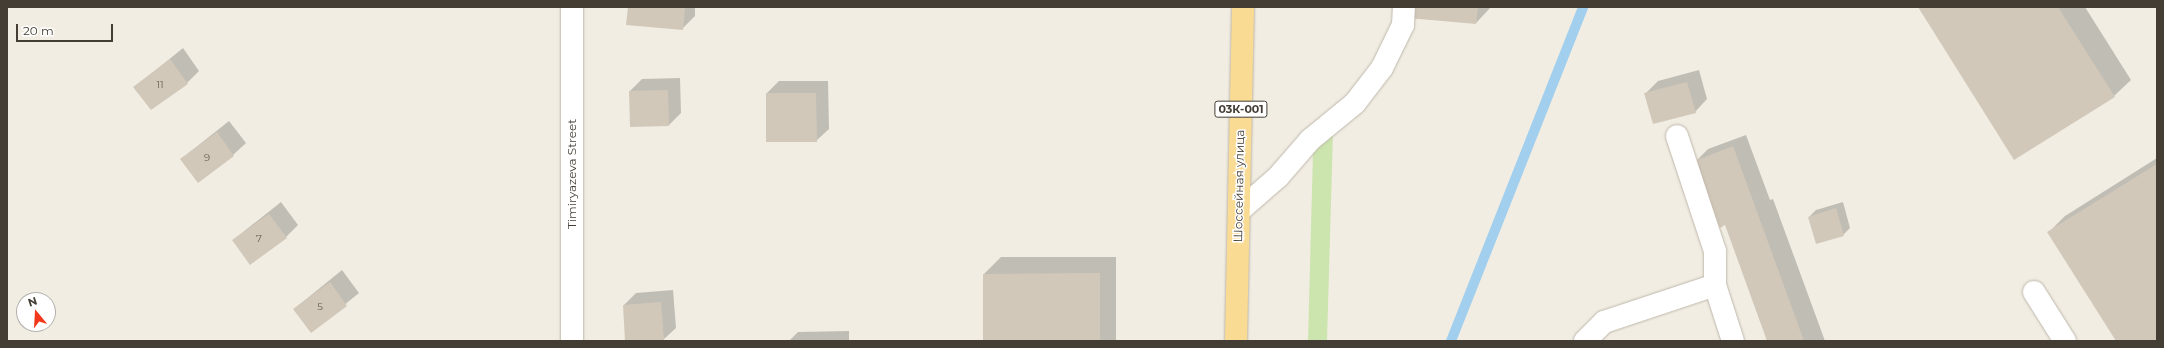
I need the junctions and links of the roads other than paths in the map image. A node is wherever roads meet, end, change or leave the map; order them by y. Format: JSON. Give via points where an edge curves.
{"nodes":[{"id":1,"x":572,"y":7,"type":"edge"},
{"id":2,"x":1243,"y":7,"type":"edge"},
{"id":3,"x":1404,"y":7,"type":"edge"},
{"id":4,"x":1676,"y":136,"type":"dead end"},
{"id":5,"x":1238,"y":211,"type":"junction"},
{"id":6,"x":1715,"y":285,"type":"junction"},
{"id":7,"x":2034,"y":292,"type":"dead end"},
{"id":8,"x":572,"y":341,"type":"edge"},
{"id":9,"x":1236,"y":341,"type":"edge"},
{"id":10,"x":1585,"y":341,"type":"edge"},
{"id":11,"x":1733,"y":341,"type":"edge"},
{"id":12,"x":2065,"y":341,"type":"edge"}],
"edges":[{"from":1,"to":8,"type":"street","name":"Timiryazeva Street"},
{"from":2,"to":5,"type":"main road","name":"Шоссейная улица","number":"03К-001"},
{"from":3,"to":5,"type":"street","via":[[1403,25],[1382,68],[1355,103],[1310,140],[1278,177]]},
{"from":4,"to":6,"type":"street","via":[[1715,251]]},
{"from":5,"to":9,"type":"main road","name":"Шоссейная улица","number":"03К-001"},
{"from":6,"to":10,"type":"street","via":[[1604,322]]},
{"from":6,"to":11,"type":"street"},
{"from":7,"to":12,"type":"street"}]}
